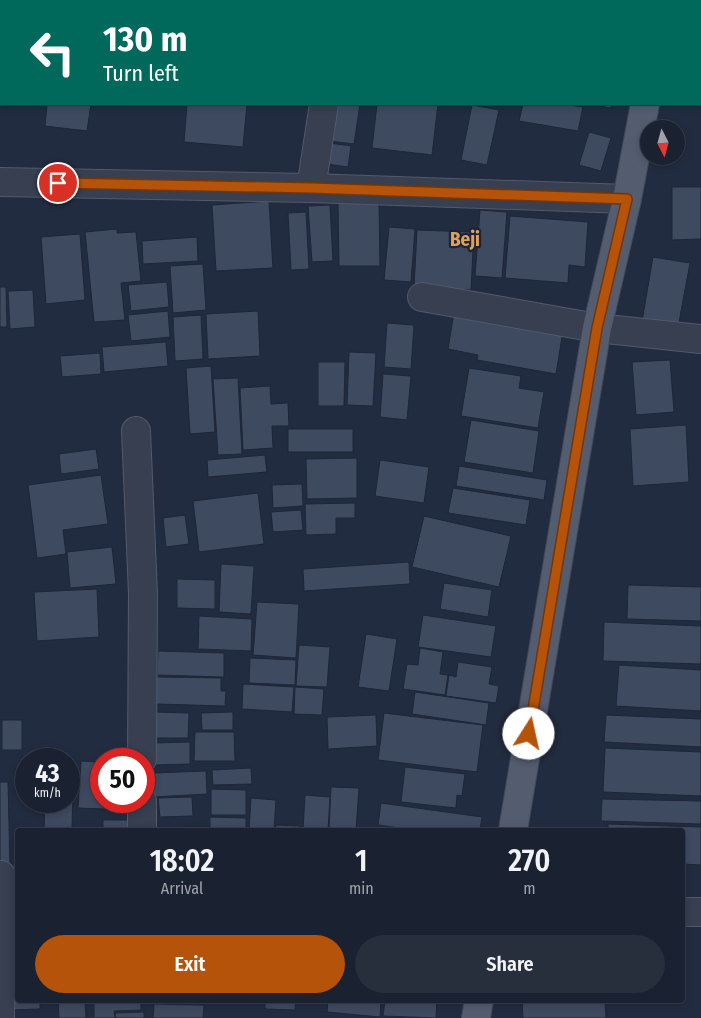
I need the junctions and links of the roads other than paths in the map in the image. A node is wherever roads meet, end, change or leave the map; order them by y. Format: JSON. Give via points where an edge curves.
{"nodes":[{"id":1,"x":324,"y":105,"type":"edge"},
{"id":2,"x":645,"y":105,"type":"edge"},
{"id":3,"x":0,"y":182,"type":"edge"},
{"id":4,"x":311,"y":188,"type":"junction"},
{"id":5,"x":627,"y":199,"type":"junction"},
{"id":6,"x":422,"y":297,"type":"dead end"},
{"id":7,"x":597,"y":328,"type":"junction"},
{"id":8,"x":701,"y":339,"type":"edge"},
{"id":9,"x":136,"y":431,"type":"dead end"},
{"id":10,"x":142,"y":748,"type":"edge"},
{"id":11,"x":142,"y":813,"type":"edge"},
{"id":12,"x":142,"y":828,"type":"edge"},
{"id":13,"x":513,"y":828,"type":"edge"},
{"id":14,"x":6,"y":875,"type":"edge"},
{"id":15,"x":685,"y":912,"type":"edge"},
{"id":16,"x":701,"y":912,"type":"edge"},
{"id":17,"x":478,"y":1003,"type":"edge"},
{"id":18,"x":0,"y":1018,"type":"edge"},
{"id":19,"x":476,"y":1018,"type":"edge"}],
"edges":[{"from":1,"to":4,"type":"street"},
{"from":2,"to":5,"type":"main road"},
{"from":3,"to":4,"type":"street"},
{"from":4,"to":5,"type":"street"},
{"from":5,"to":7,"type":"main road"},
{"from":6,"to":7,"type":"street"},
{"from":7,"to":8,"type":"street"},
{"from":7,"to":13,"type":"main road"},
{"from":9,"to":10,"type":"street","via":[[143,594]]},
{"from":11,"to":12,"type":"street"},
{"from":14,"to":18,"type":"street"},
{"from":15,"to":16,"type":"street"},
{"from":17,"to":19,"type":"main road"}]}
